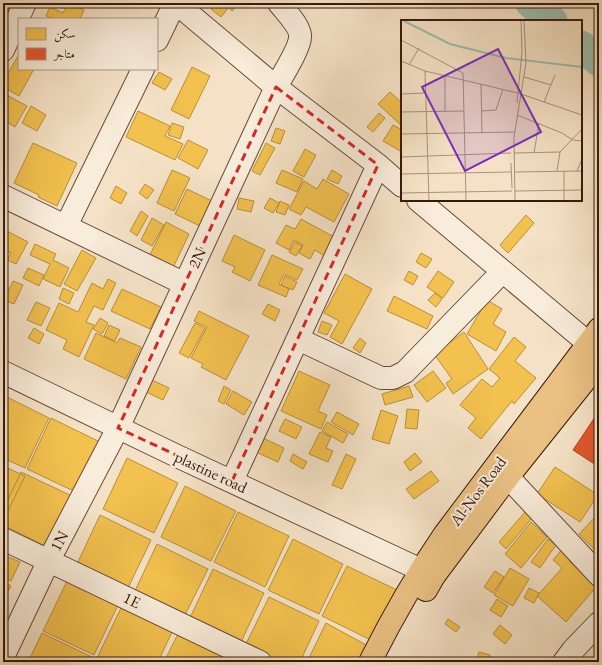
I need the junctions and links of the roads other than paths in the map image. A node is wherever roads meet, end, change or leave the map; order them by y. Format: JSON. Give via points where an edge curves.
{"nodes":[{"id":1,"x":25,"y":3,"type":"edge"},
{"id":2,"x":176,"y":3,"type":"edge"},
{"id":3,"x":279,"y":3,"type":"edge"},
{"id":4,"x":158,"y":38,"type":"edge"},
{"id":5,"x":3,"y":50,"type":"edge"},
{"id":6,"x":143,"y":70,"type":"edge"},
{"id":7,"x":276,"y":87,"type":"junction"},
{"id":8,"x":378,"y":165,"type":"junction"},
{"id":9,"x":401,"y":185,"type":"edge"},
{"id":10,"x":3,"y":196,"type":"edge"},
{"id":11,"x":419,"y":201,"type":"edge"},
{"id":12,"x":66,"y":226,"type":"junction"},
{"id":13,"x":502,"y":272,"type":"junction"},
{"id":14,"x":185,"y":284,"type":"junction"},
{"id":15,"x":298,"y":339,"type":"junction"},
{"id":16,"x":595,"y":342,"type":"edge"},
{"id":17,"x":599,"y":363,"type":"edge"},
{"id":18,"x":3,"y":372,"type":"edge"},
{"id":19,"x":118,"y":428,"type":"junction"},
{"id":20,"x":508,"y":477,"type":"junction"},
{"id":21,"x":232,"y":481,"type":"junction"},
{"id":22,"x":3,"y":538,"type":"edge"},
{"id":23,"x":49,"y":560,"type":"junction"},
{"id":24,"x":427,"y":573,"type":"junction"},
{"id":25,"x":599,"y":575,"type":"edge"},
{"id":26,"x":599,"y":623,"type":"edge"},
{"id":27,"x":3,"y":657,"type":"edge"},
{"id":28,"x":260,"y":662,"type":"edge"},
{"id":29,"x":370,"y":662,"type":"edge"},
{"id":30,"x":387,"y":662,"type":"edge"},
{"id":31,"x":564,"y":662,"type":"edge"}],
"edges":[{"from":1,"to":5,"type":"street"},
{"from":2,"to":4,"type":"street"},
{"from":2,"to":7,"type":"street"},
{"from":3,"to":7,"type":"street","name":"2N","via":[[298,28],[300,37]]},
{"from":6,"to":12,"type":"street"},
{"from":7,"to":8,"type":"street"},
{"from":7,"to":14,"type":"street","name":"2N"},
{"from":8,"to":9,"type":"street"},
{"from":8,"to":15,"type":"street"},
{"from":10,"to":12,"type":"street"},
{"from":11,"to":13,"type":"street"},
{"from":12,"to":14,"type":"street"},
{"from":13,"to":15,"type":"street","via":[[405,372],[393,378],[380,378]]},
{"from":13,"to":16,"type":"street"},
{"from":14,"to":19,"type":"street","name":"2N"},
{"from":15,"to":21,"type":"street"},
{"from":16,"to":24,"type":"main road","name":"Al-Nos Road","via":[[449,529]]},
{"from":17,"to":20,"type":"main road","name":"Al-Nos Road"},
{"from":18,"to":19,"type":"street","name":"plastine road"},
{"from":19,"to":21,"type":"street","name":"plastine road"},
{"from":19,"to":23,"type":"street","name":"1N"},
{"from":20,"to":24,"type":"main road","name":"Al-Nos Road"},
{"from":20,"to":25,"type":"street"},
{"from":21,"to":24,"type":"street","name":"plastine road"},
{"from":22,"to":23,"type":"street","name":"1E"},
{"from":23,"to":27,"type":"street","name":"1N"},
{"from":23,"to":28,"type":"street","name":"1E"},
{"from":24,"to":29,"type":"main road","name":"Al-Nos Road","via":[[385,632]]},
{"from":24,"to":30,"type":"main road","name":"Al-Nos Road","via":[[417,605]]},
{"from":26,"to":31,"type":"street"}]}
